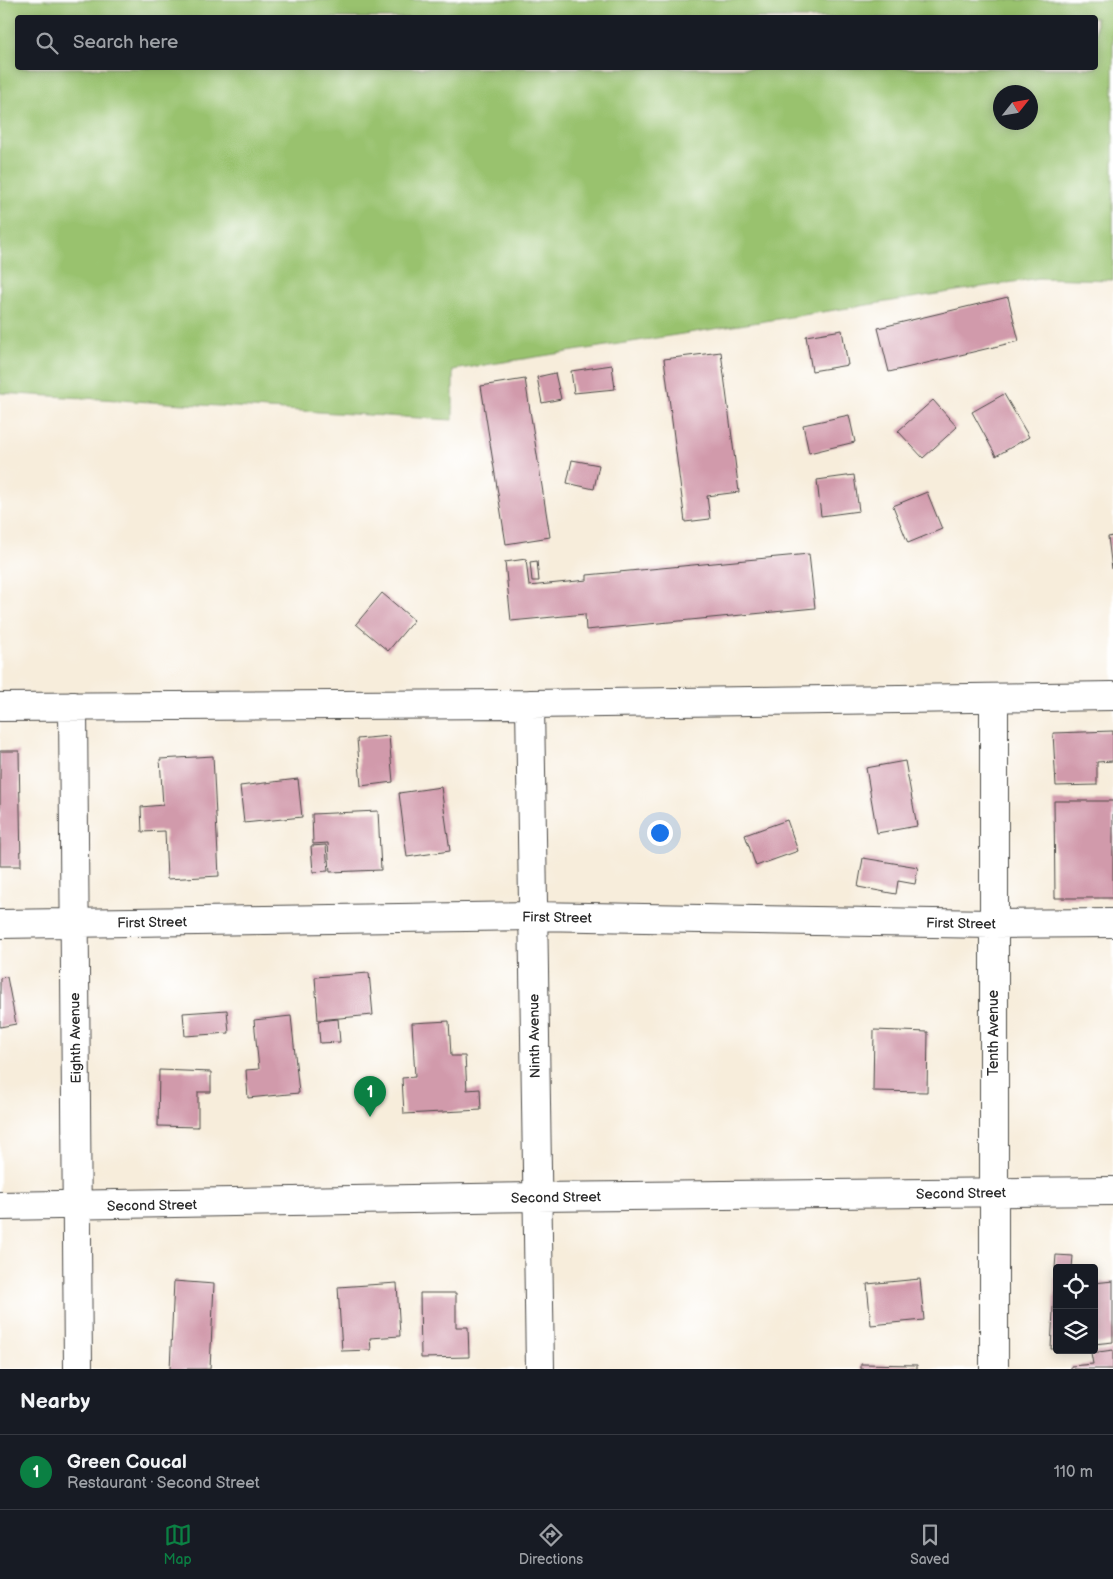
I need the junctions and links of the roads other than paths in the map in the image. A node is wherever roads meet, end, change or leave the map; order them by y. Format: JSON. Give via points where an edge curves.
{"nodes":[{"id":1,"x":1113,"y":696,"type":"edge"},
{"id":2,"x":994,"y":698,"type":"junction"},
{"id":3,"x":530,"y":704,"type":"junction"},
{"id":4,"x":73,"y":706,"type":"junction"},
{"id":5,"x":0,"y":707,"type":"edge"},
{"id":6,"x":533,"y":916,"type":"junction"},
{"id":7,"x":74,"y":923,"type":"junction"},
{"id":8,"x":1113,"y":923,"type":"edge"},
{"id":9,"x":0,"y":924,"type":"edge"},
{"id":10,"x":992,"y":924,"type":"junction"},
{"id":11,"x":1113,"y":1191,"type":"edge"},
{"id":12,"x":994,"y":1192,"type":"junction"},
{"id":13,"x":536,"y":1197,"type":"junction"},
{"id":14,"x":0,"y":1206,"type":"edge"},
{"id":15,"x":78,"y":1206,"type":"junction"},
{"id":16,"x":78,"y":1369,"type":"edge"},
{"id":17,"x":540,"y":1369,"type":"edge"},
{"id":18,"x":994,"y":1369,"type":"edge"}],
"edges":[{"from":1,"to":2,"type":"street"},
{"from":2,"to":3,"type":"street"},
{"from":2,"to":10,"type":"street","name":"Tenth Avenue"},
{"from":3,"to":4,"type":"street"},
{"from":3,"to":6,"type":"street","name":"Ninth Avenue"},
{"from":4,"to":5,"type":"street"},
{"from":4,"to":7,"type":"street","name":"Eighth Avenue"},
{"from":6,"to":7,"type":"street","name":"First Street"},
{"from":6,"to":10,"type":"street","name":"First Street"},
{"from":6,"to":13,"type":"street","name":"Ninth Avenue"},
{"from":7,"to":9,"type":"street","name":"First Street"},
{"from":7,"to":15,"type":"street","name":"Eighth Avenue"},
{"from":8,"to":10,"type":"street","name":"First Street"},
{"from":10,"to":12,"type":"street","name":"Tenth Avenue"},
{"from":11,"to":12,"type":"street","name":"Second Street"},
{"from":12,"to":13,"type":"street","name":"Second Street"},
{"from":12,"to":18,"type":"street","name":"Tenth Avenue"},
{"from":13,"to":15,"type":"street","name":"Second Street"},
{"from":13,"to":17,"type":"street","name":"Ninth Avenue"},
{"from":14,"to":15,"type":"street","name":"Second Street"},
{"from":15,"to":16,"type":"street","name":"Eighth Avenue"}]}
